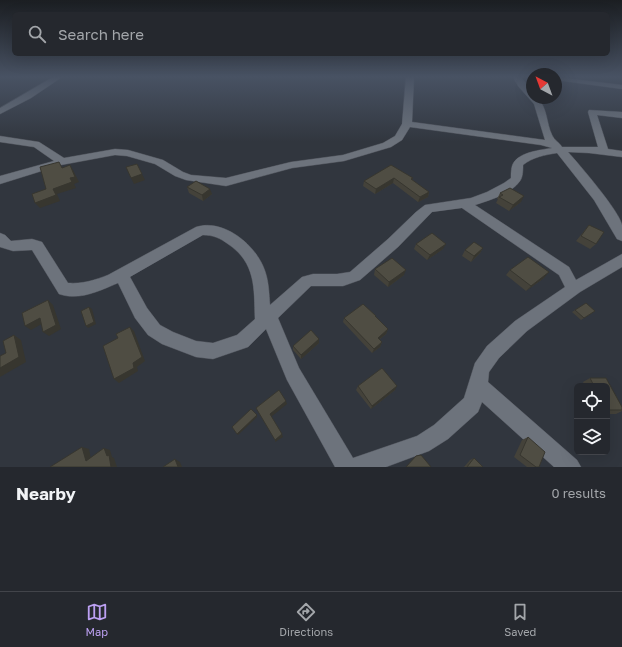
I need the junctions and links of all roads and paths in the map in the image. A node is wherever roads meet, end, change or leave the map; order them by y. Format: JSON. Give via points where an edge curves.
{"nodes":[{"id":1,"x":20,"y":99,"type":"edge"},
{"id":2,"x":409,"y":99,"type":"edge"},
{"id":3,"x":0,"y":102,"type":"edge"},
{"id":4,"x":13,"y":103,"type":"junction"},
{"id":5,"x":539,"y":104,"type":"edge"},
{"id":6,"x":0,"y":111,"type":"edge"},
{"id":7,"x":622,"y":115,"type":"edge"},
{"id":8,"x":407,"y":124,"type":"junction"},
{"id":9,"x":0,"y":139,"type":"edge"},
{"id":10,"x":561,"y":148,"type":"junction"},
{"id":11,"x":604,"y":152,"type":"junction"},
{"id":12,"x":622,"y":154,"type":"edge"},
{"id":13,"x":62,"y":162,"type":"junction"},
{"id":14,"x":0,"y":180,"type":"edge"},
{"id":15,"x":465,"y":204,"type":"junction"},
{"id":16,"x":622,"y":236,"type":"edge"},
{"id":17,"x":0,"y":238,"type":"edge"},
{"id":18,"x":622,"y":260,"type":"edge"},
{"id":19,"x":121,"y":274,"type":"junction"},
{"id":20,"x":573,"y":289,"type":"junction"},
{"id":21,"x":266,"y":319,"type":"junction"},
{"id":22,"x":477,"y":384,"type":"junction"},
{"id":23,"x":347,"y":467,"type":"edge"},
{"id":24,"x":356,"y":467,"type":"edge"},
{"id":25,"x":570,"y":467,"type":"edge"}],
"edges":[{"from":1,"to":4,"type":"street"},
{"from":2,"to":8,"type":"street"},
{"from":3,"to":4,"type":"street"},
{"from":4,"to":6,"type":"street"},
{"from":5,"to":10,"type":"street","via":[[548,136]]},
{"from":7,"to":11,"type":"street","via":[[592,112]]},
{"from":8,"to":10,"type":"street","via":[[541,142]]},
{"from":8,"to":13,"type":"street","via":[[399,138],[387,145],[331,161],[291,165],[226,182],[190,178],[159,162],[128,153],[115,152]]},
{"from":9,"to":13,"type":"street","via":[[36,144]]},
{"from":10,"to":11,"type":"street"},
{"from":10,"to":15,"type":"street","via":[[524,159],[518,164],[514,181],[491,195]]},
{"from":10,"to":16,"type":"street","via":[[604,205]]},
{"from":11,"to":12,"type":"street"},
{"from":13,"to":14,"type":"street"},
{"from":15,"to":20,"type":"street","via":[[564,270]]},
{"from":15,"to":21,"type":"street","via":[[429,208],[355,276],[341,281],[307,281]]},
{"from":17,"to":19,"type":"street","via":[[9,246],[37,246],[64,289],[81,290]]},
{"from":18,"to":20,"type":"street"},
{"from":19,"to":21,"type":"street","via":[[141,313],[154,330],[196,349],[214,351],[231,346],[242,341]]},
{"from":19,"to":21,"type":"street","via":[[195,233],[206,229],[215,230],[236,243],[254,261]]},
{"from":20,"to":22,"type":"street","via":[[521,326],[492,352],[481,370]]},
{"from":21,"to":23,"type":"street","via":[[293,374]]},
{"from":22,"to":24,"type":"street","via":[[476,395],[471,405],[441,432],[422,444]]},
{"from":22,"to":25,"type":"street"}]}
